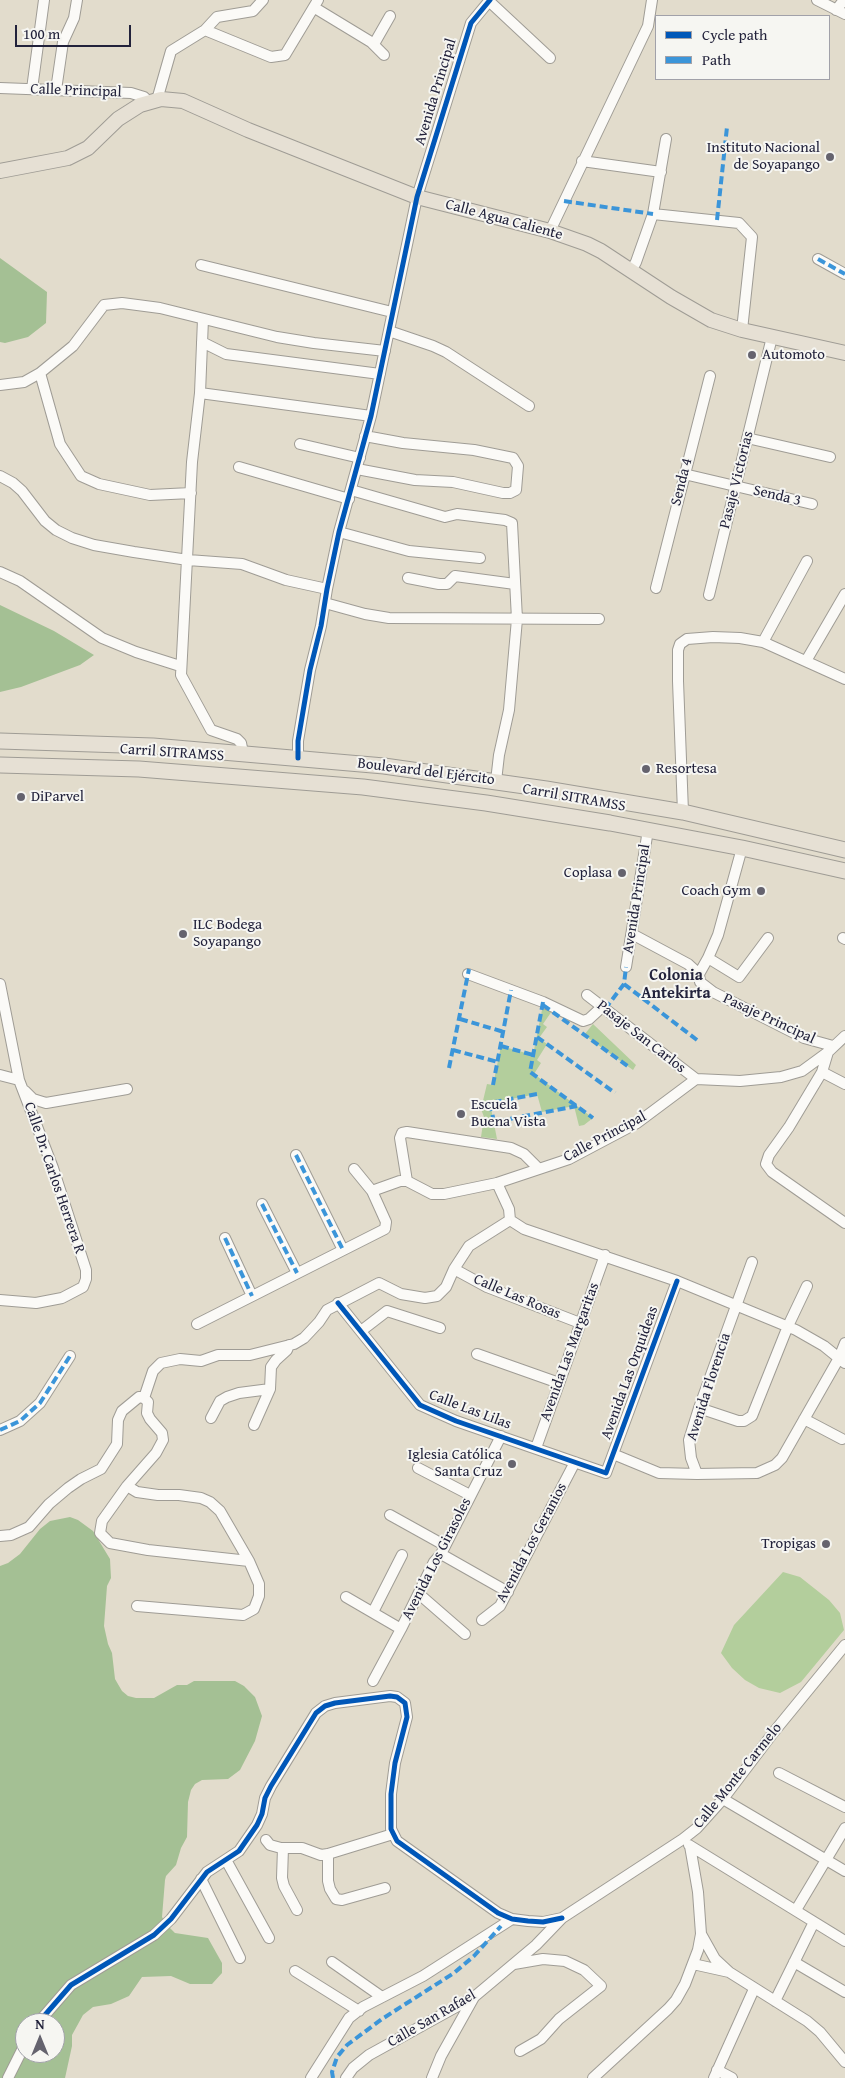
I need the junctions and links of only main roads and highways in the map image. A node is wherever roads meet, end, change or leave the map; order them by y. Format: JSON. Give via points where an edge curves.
{"nodes":[{"id":1,"x":0,"y":171,"type":"edge"},
{"id":2,"x":845,"y":354,"type":"edge"},
{"id":3,"x":0,"y":741,"type":"edge"},
{"id":4,"x":0,"y":746,"type":"edge"},
{"id":5,"x":0,"y":760,"type":"edge"},
{"id":6,"x":0,"y":765,"type":"edge"},
{"id":7,"x":845,"y":850,"type":"edge"},
{"id":8,"x":845,"y":854,"type":"edge"},
{"id":9,"x":845,"y":867,"type":"edge"},
{"id":10,"x":845,"y":871,"type":"edge"}],
"edges":[{"from":1,"to":2,"type":"main road","name":"Calle Agua Caliente","via":[[45,164],[79,154],[132,110],[153,101],[177,100],[417,197],[550,231],[587,244],[701,316],[742,330]]},
{"from":3,"to":7,"type":"highway","name":"Boulevard del Ejército","via":[[143,746],[384,766],[683,812]]},
{"from":4,"to":8,"type":"main road","name":"Carril SITRAMSS","via":[[304,762],[440,777],[682,817]]},
{"from":5,"to":9,"type":"main road","name":"Carril SITRAMSS","via":[[207,768],[454,793],[658,826]]},
{"from":6,"to":10,"type":"highway","name":"Boulevard del Ejército","via":[[139,769],[323,783],[486,803],[648,830]]}]}
